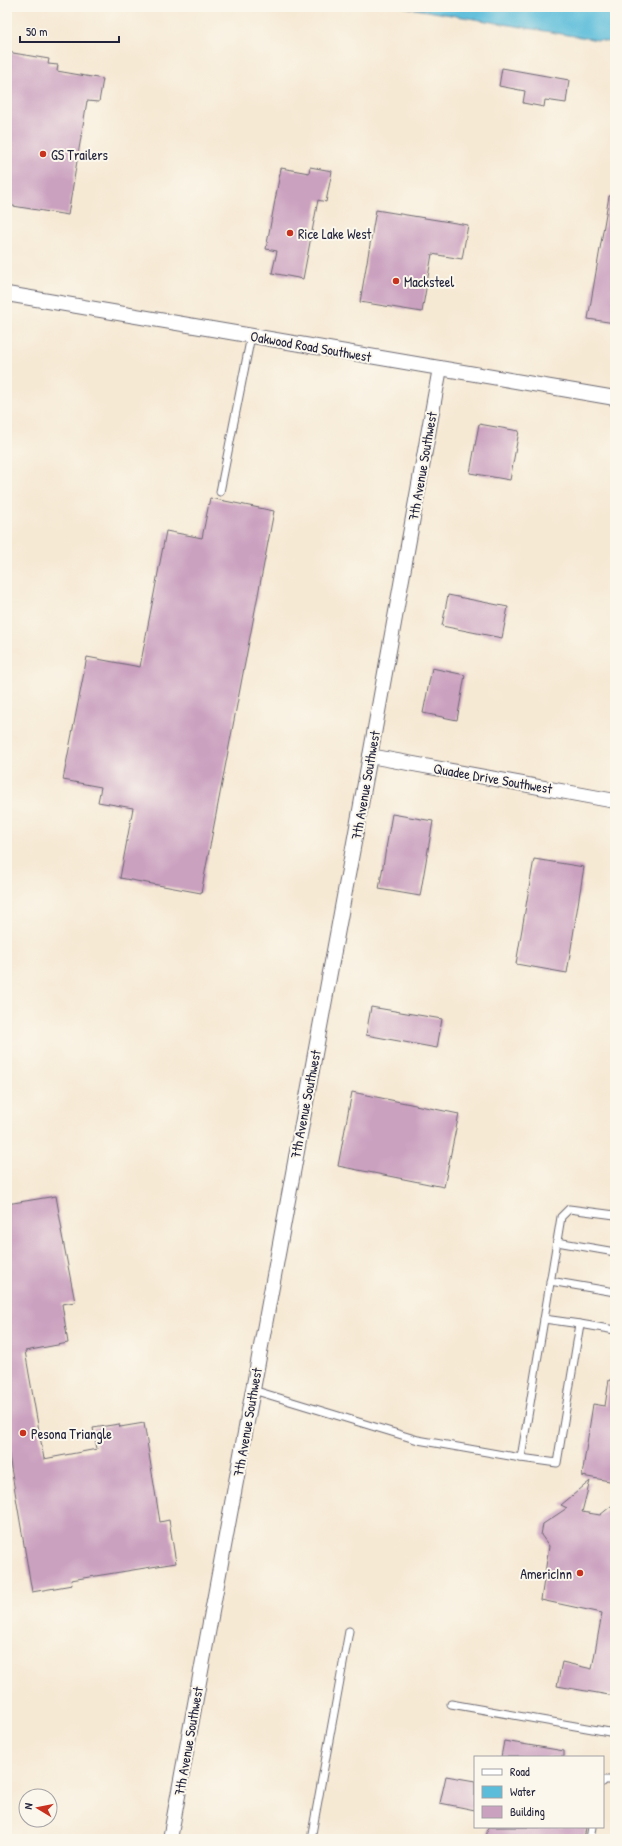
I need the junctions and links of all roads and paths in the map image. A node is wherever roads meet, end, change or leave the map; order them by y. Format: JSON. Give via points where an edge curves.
{"nodes":[{"id":1,"x":7,"y":294,"type":"edge"},
{"id":2,"x":251,"y":336,"type":"junction"},
{"id":3,"x":440,"y":368,"type":"junction"},
{"id":4,"x":615,"y":398,"type":"edge"},
{"id":5,"x":220,"y":492,"type":"dead end"},
{"id":6,"x":370,"y":756,"type":"junction"},
{"id":7,"x":615,"y":801,"type":"edge"},
{"id":8,"x":615,"y":1215,"type":"edge"},
{"id":9,"x":557,"y":1242,"type":"junction"},
{"id":10,"x":615,"y":1252,"type":"edge"},
{"id":11,"x":550,"y":1281,"type":"junction"},
{"id":12,"x":615,"y":1292,"type":"edge"},
{"id":13,"x":544,"y":1319,"type":"junction"},
{"id":14,"x":580,"y":1324,"type":"junction"},
{"id":15,"x":615,"y":1330,"type":"edge"},
{"id":16,"x":253,"y":1390,"type":"junction"},
{"id":17,"x":521,"y":1458,"type":"junction"},
{"id":18,"x":349,"y":1631,"type":"dead end"},
{"id":19,"x":450,"y":1704,"type":"dead end"},
{"id":20,"x":615,"y":1733,"type":"edge"},
{"id":21,"x":604,"y":1780,"type":"edge"},
{"id":22,"x":615,"y":1780,"type":"edge"},
{"id":23,"x":592,"y":1828,"type":"edge"},
{"id":24,"x":170,"y":1839,"type":"edge"},
{"id":25,"x":311,"y":1839,"type":"edge"},
{"id":26,"x":590,"y":1839,"type":"edge"}],
"edges":[{"from":1,"to":2,"type":"street","name":"Oakwood Road Southwest"},
{"from":2,"to":3,"type":"street","name":"Oakwood Road Southwest"},
{"from":2,"to":5,"type":"lane"},
{"from":3,"to":4,"type":"street","name":"Oakwood Road Southwest"},
{"from":3,"to":6,"type":"street","name":"7th Avenue Southwest"},
{"from":6,"to":7,"type":"street","name":"Quadee Drive Southwest"},
{"from":6,"to":16,"type":"street","name":"7th Avenue Southwest"},
{"from":8,"to":9,"type":"lane","via":[[569,1208],[561,1217]]},
{"from":9,"to":10,"type":"lane"},
{"from":9,"to":11,"type":"lane"},
{"from":11,"to":12,"type":"lane"},
{"from":11,"to":13,"type":"lane"},
{"from":13,"to":14,"type":"lane"},
{"from":13,"to":17,"type":"lane"},
{"from":14,"to":15,"type":"lane"},
{"from":14,"to":17,"type":"lane","via":[[557,1464]]},
{"from":16,"to":17,"type":"lane","via":[[418,1440]]},
{"from":16,"to":24,"type":"street","name":"7th Avenue Southwest"},
{"from":18,"to":25,"type":"lane"},
{"from":19,"to":20,"type":"lane"},
{"from":21,"to":22,"type":"lane"},
{"from":23,"to":26,"type":"lane"}]}
